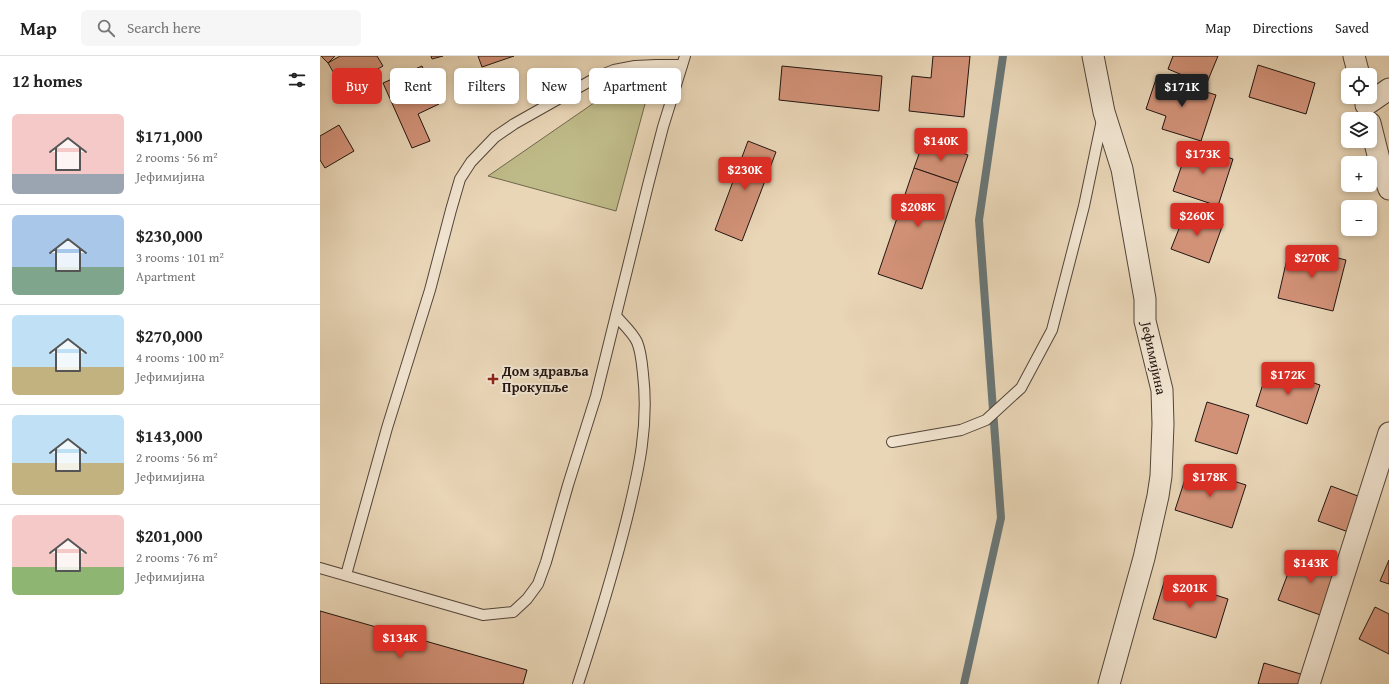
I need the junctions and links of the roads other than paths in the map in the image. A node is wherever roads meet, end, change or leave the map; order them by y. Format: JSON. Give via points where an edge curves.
{"nodes":[{"id":1,"x":1093,"y":56,"type":"edge"},
{"id":2,"x":1354,"y":56,"type":"edge"},
{"id":3,"x":684,"y":61,"type":"edge"},
{"id":4,"x":1357,"y":68,"type":"edge"},
{"id":5,"x":1389,"y":89,"type":"edge"},
{"id":6,"x":1367,"y":111,"type":"edge"},
{"id":7,"x":1104,"y":112,"type":"junction"},
{"id":8,"x":1389,"y":189,"type":"edge"},
{"id":9,"x":616,"y":316,"type":"junction"},
{"id":10,"x":1389,"y":433,"type":"edge"},
{"id":11,"x":892,"y":442,"type":"dead end"},
{"id":12,"x":320,"y":568,"type":"edge"},
{"id":13,"x":346,"y":575,"type":"junction"},
{"id":14,"x":578,"y":684,"type":"edge"},
{"id":15,"x":1109,"y":684,"type":"edge"},
{"id":16,"x":1309,"y":684,"type":"edge"}],
"edges":[{"from":1,"to":7,"type":"street","name":"Јефимијина"},
{"from":2,"to":4,"type":"street"},
{"from":3,"to":9,"type":"lane","via":[[660,141]]},
{"from":3,"to":13,"type":"lane","via":[[635,66],[598,76],[514,124],[495,137],[471,162],[460,179]]},
{"from":5,"to":6,"type":"street"},
{"from":6,"to":8,"type":"street"},
{"from":7,"to":11,"type":"lane","via":[[1084,206],[1052,330],[1021,388],[986,420],[961,430]]},
{"from":7,"to":15,"type":"street","name":"Јефимијина","via":[[1122,169],[1145,299],[1145,321],[1162,390],[1163,424],[1161,476],[1154,515]]},
{"from":9,"to":13,"type":"lane","via":[[596,396],[546,562],[538,584],[527,599],[513,612],[484,615]]},
{"from":9,"to":14,"type":"lane","via":[[637,341],[641,358],[645,420],[640,460],[620,549]]},
{"from":10,"to":16,"type":"street"},
{"from":12,"to":13,"type":"lane"}]}
